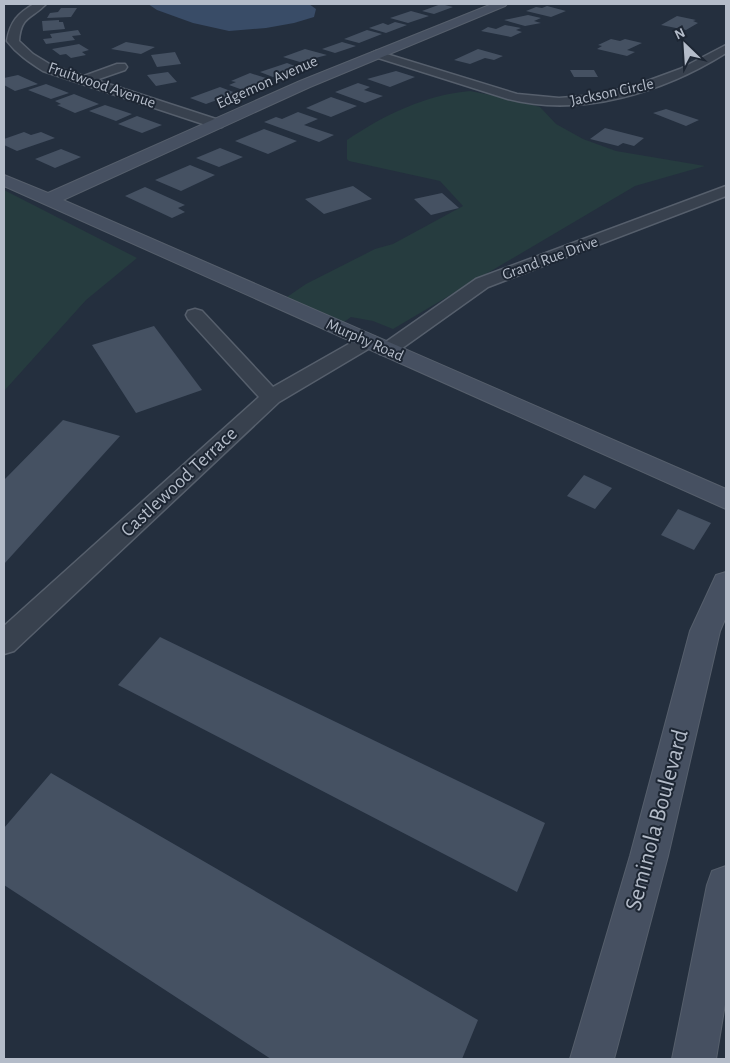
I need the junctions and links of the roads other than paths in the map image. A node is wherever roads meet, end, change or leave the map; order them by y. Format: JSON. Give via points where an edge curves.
{"nodes":[{"id":1,"x":41,"y":4,"type":"edge"},
{"id":2,"x":501,"y":4,"type":"edge"},
{"id":3,"x":726,"y":48,"type":"edge"},
{"id":4,"x":376,"y":54,"type":"junction"},
{"id":5,"x":121,"y":67,"type":"dead end"},
{"id":6,"x":84,"y":80,"type":"junction"},
{"id":7,"x":217,"y":124,"type":"junction"},
{"id":8,"x":4,"y":180,"type":"edge"},
{"id":9,"x":726,"y":190,"type":"edge"},
{"id":10,"x":50,"y":200,"type":"junction"},
{"id":11,"x":195,"y":315,"type":"dead end"},
{"id":12,"x":378,"y":345,"type":"junction"},
{"id":13,"x":271,"y":397,"type":"junction"},
{"id":14,"x":726,"y":500,"type":"edge"},
{"id":15,"x":726,"y":583,"type":"edge"},
{"id":16,"x":4,"y":644,"type":"edge"},
{"id":17,"x":726,"y":885,"type":"edge"},
{"id":18,"x":592,"y":1059,"type":"edge"},
{"id":19,"x":694,"y":1059,"type":"edge"}],
"edges":[{"from":1,"to":6,"type":"street","name":"Fruitwood Avenue","via":[[16,22],[12,41],[47,68]]},
{"from":2,"to":4,"type":"street","name":"Edgemon Avenue"},
{"from":3,"to":4,"type":"street","name":"Jackson Circle","via":[[681,73],[639,89],[586,100],[557,102],[520,98]]},
{"from":4,"to":7,"type":"street","name":"Edgemon Avenue"},
{"from":5,"to":6,"type":"street"},
{"from":6,"to":7,"type":"street","name":"Fruitwood Avenue"},
{"from":7,"to":10,"type":"street","name":"Edgemon Avenue"},
{"from":8,"to":10,"type":"street","name":"Murphy Road"},
{"from":9,"to":12,"type":"street","name":"Grand Rue Drive","via":[[482,284]]},
{"from":10,"to":12,"type":"street","name":"Murphy Road"},
{"from":11,"to":13,"type":"street"},
{"from":12,"to":13,"type":"street","name":"Grand Rue Drive"},
{"from":12,"to":14,"type":"street","name":"Murphy Road"},
{"from":13,"to":16,"type":"street","name":"Castlewood Terrace"},
{"from":15,"to":18,"type":"street","name":"Seminola Boulevard","via":[[705,631],[649,856]]},
{"from":17,"to":19,"type":"street"}]}
